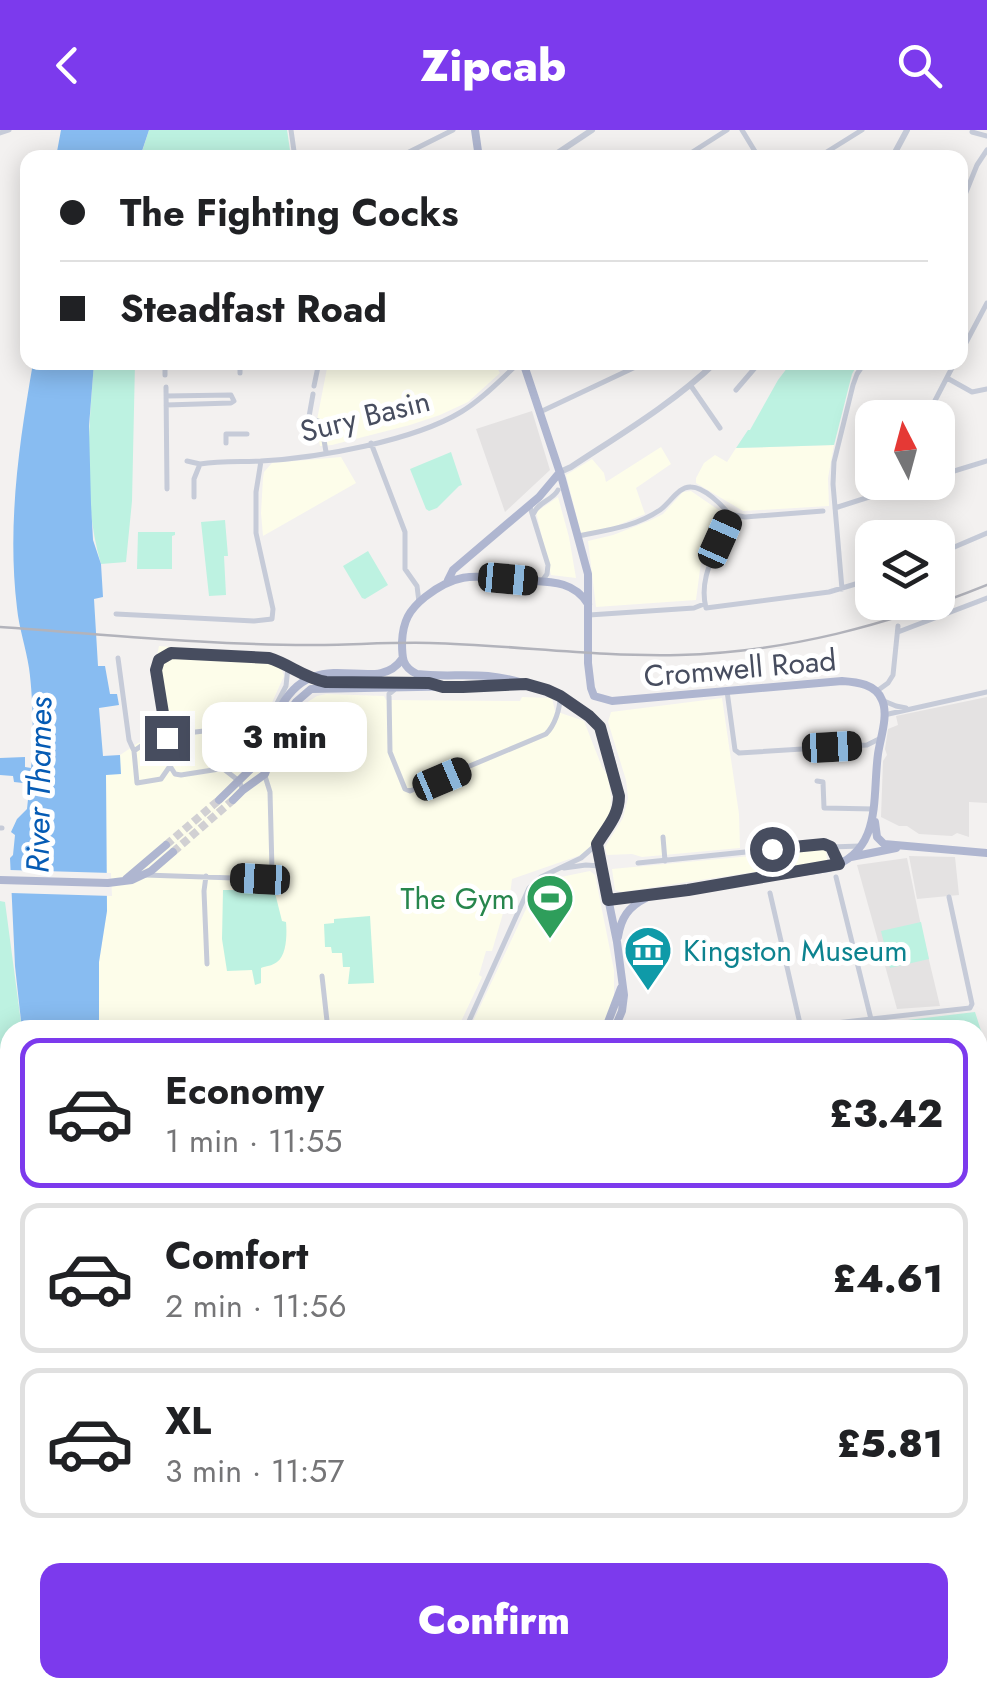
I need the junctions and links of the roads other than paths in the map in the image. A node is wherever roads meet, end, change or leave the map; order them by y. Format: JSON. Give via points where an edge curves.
{"nodes":[{"id":1,"x":9,"y":130,"type":"edge"},
{"id":2,"x":453,"y":130,"type":"edge"},
{"id":3,"x":592,"y":130,"type":"edge"},
{"id":4,"x":727,"y":130,"type":"edge"},
{"id":5,"x":862,"y":130,"type":"edge"},
{"id":6,"x":972,"y":132,"type":"edge"},
{"id":7,"x":0,"y":133,"type":"edge"},
{"id":8,"x":987,"y":136,"type":"edge"},
{"id":9,"x":414,"y":150,"type":"edge"},
{"id":10,"x":562,"y":150,"type":"edge"},
{"id":11,"x":696,"y":150,"type":"edge"},
{"id":12,"x":830,"y":150,"type":"edge"},
{"id":13,"x":987,"y":150,"type":"edge"},
{"id":14,"x":968,"y":187,"type":"edge"},
{"id":15,"x":987,"y":304,"type":"edge"},
{"id":16,"x":968,"y":339,"type":"edge"},
{"id":17,"x":165,"y":370,"type":"edge"},
{"id":18,"x":240,"y":370,"type":"edge"},
{"id":19,"x":318,"y":370,"type":"edge"},
{"id":20,"x":512,"y":370,"type":"edge"},
{"id":21,"x":525,"y":370,"type":"edge"},
{"id":22,"x":629,"y":370,"type":"edge"},
{"id":23,"x":708,"y":370,"type":"edge"},
{"id":24,"x":753,"y":370,"type":"edge"},
{"id":25,"x":861,"y":370,"type":"edge"},
{"id":26,"x":952,"y":370,"type":"edge"},
{"id":27,"x":240,"y":374,"type":"dead end"},
{"id":28,"x":165,"y":375,"type":"dead end"},
{"id":29,"x":947,"y":378,"type":"junction"},
{"id":30,"x":691,"y":386,"type":"junction"},
{"id":31,"x":166,"y":387,"type":"dead end"},
{"id":32,"x":987,"y":389,"type":"edge"},
{"id":33,"x":736,"y":390,"type":"dead end"},
{"id":34,"x":166,"y":396,"type":"junction"},
{"id":35,"x":935,"y":400,"type":"edge"},
{"id":36,"x":166,"y":404,"type":"junction"},
{"id":37,"x":540,"y":412,"type":"junction"},
{"id":38,"x":308,"y":418,"type":"junction"},
{"id":39,"x":720,"y":428,"type":"dead end"},
{"id":40,"x":247,"y":434,"type":"dead end"},
{"id":41,"x":311,"y":441,"type":"dead end"},
{"id":42,"x":226,"y":443,"type":"dead end"},
{"id":43,"x":370,"y":443,"type":"junction"},
{"id":44,"x":226,"y":451,"type":"dead end"},
{"id":45,"x":326,"y":452,"type":"junction"},
{"id":46,"x":987,"y":460,"type":"edge"},
{"id":47,"x":167,"y":461,"type":"junction"},
{"id":48,"x":226,"y":461,"type":"junction"},
{"id":49,"x":262,"y":461,"type":"junction"},
{"id":50,"x":200,"y":464,"type":"junction"},
{"id":51,"x":955,"y":470,"type":"edge"},
{"id":52,"x":560,"y":472,"type":"junction"},
{"id":53,"x":168,"y":489,"type":"dead end"},
{"id":54,"x":562,"y":490,"type":"junction"},
{"id":55,"x":194,"y":497,"type":"dead end"},
{"id":56,"x":540,"y":497,"type":"junction"},
{"id":57,"x":860,"y":500,"type":"edge"},
{"id":58,"x":530,"y":504,"type":"junction"},
{"id":59,"x":835,"y":508,"type":"junction"},
{"id":60,"x":824,"y":511,"type":"dead end"},
{"id":61,"x":729,"y":514,"type":"junction"},
{"id":62,"x":533,"y":516,"type":"junction"},
{"id":63,"x":987,"y":533,"type":"edge"},
{"id":64,"x":578,"y":536,"type":"junction"},
{"id":65,"x":955,"y":547,"type":"edge"},
{"id":66,"x":448,"y":580,"type":"junction"},
{"id":67,"x":542,"y":582,"type":"junction"},
{"id":68,"x":855,"y":585,"type":"edge"},
{"id":69,"x":842,"y":589,"type":"junction"},
{"id":70,"x":987,"y":598,"type":"edge"},
{"id":71,"x":419,"y":602,"type":"junction"},
{"id":72,"x":588,"y":604,"type":"junction"},
{"id":73,"x":704,"y":604,"type":"junction"},
{"id":74,"x":116,"y":614,"type":"dead end"},
{"id":75,"x":588,"y":615,"type":"junction"},
{"id":76,"x":118,"y":658,"type":"dead end"},
{"id":77,"x":402,"y":659,"type":"junction"},
{"id":78,"x":288,"y":667,"type":"junction"},
{"id":79,"x":309,"y":678,"type":"junction"},
{"id":80,"x":526,"y":684,"type":"junction"},
{"id":81,"x":443,"y":687,"type":"junction"},
{"id":82,"x":396,"y":688,"type":"junction"},
{"id":83,"x":726,"y":690,"type":"junction"},
{"id":84,"x":987,"y":692,"type":"edge"},
{"id":85,"x":560,"y":696,"type":"junction"},
{"id":86,"x":880,"y":696,"type":"junction"},
{"id":87,"x":909,"y":708,"type":"junction"},
{"id":88,"x":277,"y":716,"type":"junction"},
{"id":89,"x":884,"y":716,"type":"junction"},
{"id":90,"x":270,"y":727,"type":"junction"},
{"id":91,"x":186,"y":732,"type":"dead end"},
{"id":92,"x":167,"y":738,"type":"junction"},
{"id":93,"x":880,"y":739,"type":"junction"},
{"id":94,"x":134,"y":751,"type":"junction"},
{"id":95,"x":259,"y":761,"type":"junction"},
{"id":96,"x":170,"y":766,"type":"junction"},
{"id":97,"x":223,"y":768,"type":"junction"},
{"id":98,"x":266,"y":774,"type":"junction"},
{"id":99,"x":817,"y":781,"type":"dead end"},
{"id":100,"x":241,"y":785,"type":"junction"},
{"id":101,"x":220,"y":800,"type":"tunnel mouth"},
{"id":102,"x":233,"y":800,"type":"tunnel mouth"},
{"id":103,"x":874,"y":813,"type":"junction"},
{"id":104,"x":663,"y":837,"type":"dead end"},
{"id":105,"x":597,"y":844,"type":"junction"},
{"id":106,"x":860,"y":846,"type":"junction"},
{"id":107,"x":901,"y":846,"type":"junction"},
{"id":108,"x":831,"y":847,"type":"junction"},
{"id":109,"x":987,"y":852,"type":"edge"},
{"id":110,"x":851,"y":857,"type":"junction"},
{"id":111,"x":665,"y":861,"type":"junction"},
{"id":112,"x":638,"y":863,"type":"dead end"},
{"id":113,"x":839,"y":864,"type":"junction"},
{"id":114,"x":145,"y":865,"type":"junction"},
{"id":115,"x":158,"y":865,"type":"junction"},
{"id":116,"x":600,"y":866,"type":"junction"},
{"id":117,"x":562,"y":869,"type":"junction"},
{"id":118,"x":170,"y":874,"type":"junction"},
{"id":119,"x":138,"y":876,"type":"junction"},
{"id":120,"x":206,"y":876,"type":"junction"},
{"id":121,"x":836,"y":877,"type":"dead end"},
{"id":122,"x":0,"y":880,"type":"edge"},
{"id":123,"x":654,"y":895,"type":"junction"},
{"id":124,"x":949,"y":896,"type":"dead end"},
{"id":125,"x":762,"y":898,"type":"dead end"},
{"id":126,"x":608,"y":900,"type":"junction"},
{"id":127,"x":617,"y":942,"type":"junction"},
{"id":128,"x":208,"y":964,"type":"dead end"},
{"id":129,"x":322,"y":976,"type":"dead end"},
{"id":130,"x":622,"y":984,"type":"junction"},
{"id":131,"x":871,"y":1019,"type":"junction"},
{"id":132,"x":327,"y":1020,"type":"edge"},
{"id":133,"x":470,"y":1020,"type":"edge"},
{"id":134,"x":610,"y":1020,"type":"edge"},
{"id":135,"x":620,"y":1020,"type":"edge"},
{"id":136,"x":799,"y":1020,"type":"edge"},
{"id":137,"x":863,"y":1020,"type":"edge"}],
"edges":[{"from":1,"to":7,"type":"street"},
{"from":2,"to":9,"type":"street"},
{"from":3,"to":10,"type":"street"},
{"from":4,"to":11,"type":"street"},
{"from":5,"to":12,"type":"street"},
{"from":6,"to":8,"type":"street"},
{"from":13,"to":14,"type":"street"},
{"from":15,"to":16,"type":"street"},
{"from":17,"to":28,"type":"street"},
{"from":18,"to":27,"type":"street"},
{"from":19,"to":38,"type":"street"},
{"from":20,"to":43,"type":"street","name":"Sury Basin","via":[[436,425]]},
{"from":21,"to":37,"type":"main road"},
{"from":22,"to":37,"type":"street"},
{"from":23,"to":30,"type":"street"},
{"from":24,"to":33,"type":"street"},
{"from":25,"to":59,"type":"street","via":[[837,448]]},
{"from":26,"to":29,"type":"street"},
{"from":29,"to":32,"type":"street","via":[[972,392]]},
{"from":29,"to":35,"type":"street"},
{"from":30,"to":39,"type":"street"},
{"from":30,"to":52,"type":"street"},
{"from":31,"to":34,"type":"street"},
{"from":34,"to":36,"type":"street"},
{"from":34,"to":36,"type":"street","via":[[231,395],[234,401]]},
{"from":36,"to":47,"type":"street"},
{"from":37,"to":52,"type":"main road"},
{"from":38,"to":41,"type":"street"},
{"from":38,"to":45,"type":"street","via":[[321,422]]},
{"from":40,"to":42,"type":"street","via":[[226,434]]},
{"from":43,"to":45,"type":"street","name":"Sury Basin"},
{"from":43,"to":71,"type":"street","via":[[405,532],[405,569]]},
{"from":44,"to":48,"type":"street"},
{"from":45,"to":49,"type":"street","name":"Sury Basin"},
{"from":46,"to":51,"type":"street"},
{"from":47,"to":50,"type":"street","name":"Sury Basin"},
{"from":47,"to":53,"type":"street"},
{"from":48,"to":49,"type":"street","name":"Sury Basin"},
{"from":48,"to":50,"type":"street","name":"Sury Basin"},
{"from":49,"to":74,"type":"street","via":[[256,533],[272,619]]},
{"from":50,"to":55,"type":"street"},
{"from":52,"to":54,"type":"main road"},
{"from":52,"to":56,"type":"main road"},
{"from":54,"to":56,"type":"main road"},
{"from":54,"to":62,"type":"street"},
{"from":54,"to":64,"type":"main road"},
{"from":56,"to":58,"type":"main road"},
{"from":57,"to":59,"type":"street"},
{"from":58,"to":62,"type":"street"},
{"from":58,"to":66,"type":"main road"},
{"from":59,"to":69,"type":"street"},
{"from":60,"to":61,"type":"street"},
{"from":61,"to":64,"type":"street","via":[[690,486],[649,517]]},
{"from":61,"to":73,"type":"street","via":[[705,577]]},
{"from":62,"to":67,"type":"street","via":[[548,570]]},
{"from":63,"to":65,"type":"street"},
{"from":64,"to":72,"type":"main road"},
{"from":66,"to":67,"type":"main road"},
{"from":66,"to":71,"type":"main road"},
{"from":67,"to":72,"type":"main road","via":[[568,585]]},
{"from":68,"to":69,"type":"street"},
{"from":69,"to":73,"type":"street"},
{"from":70,"to":86,"type":"street","via":[[898,629],[893,675]]},
{"from":71,"to":77,"type":"main road","via":[[404,623]]},
{"from":72,"to":75,"type":"main road"},
{"from":73,"to":75,"type":"street"},
{"from":75,"to":83,"type":"main road","name":"Cromwell Road","via":[[594,696],[605,701]]},
{"from":76,"to":94,"type":"street"},
{"from":77,"to":79,"type":"main road","via":[[380,674],[324,672]]},
{"from":77,"to":80,"type":"main road","via":[[416,674]]},
{"from":78,"to":79,"type":"street"},
{"from":78,"to":88,"type":"street"},
{"from":78,"to":92,"type":"street","via":[[256,657],[162,656],[156,670]]},
{"from":79,"to":81,"type":"street"},
{"from":79,"to":88,"type":"main road","via":[[291,690]]},
{"from":80,"to":81,"type":"main road"},
{"from":80,"to":85,"type":"main road"},
{"from":81,"to":82,"type":"main road"},
{"from":82,"to":85,"type":"street","via":[[389,694],[390,752],[406,789],[416,790],[542,736],[553,724]]},
{"from":82,"to":88,"type":"main road","via":[[311,689]]},
{"from":83,"to":86,"type":"main road","name":"Cromwell Road","via":[[842,681]]},
{"from":83,"to":93,"type":"street","via":[[736,752]]},
{"from":84,"to":87,"type":"street"},
{"from":85,"to":105,"type":"main road","via":[[602,731],[619,796],[614,819]]},
{"from":86,"to":87,"type":"street"},
{"from":86,"to":89,"type":"main road"},
{"from":87,"to":89,"type":"street"},
{"from":88,"to":90,"type":"main road"},
{"from":88,"to":98,"type":"main road"},
{"from":89,"to":93,"type":"main road"},
{"from":90,"to":91,"type":"street"},
{"from":90,"to":95,"type":"main road"},
{"from":92,"to":94,"type":"street"},
{"from":92,"to":96,"type":"street"},
{"from":93,"to":103,"type":"main road"},
{"from":94,"to":96,"type":"street","via":[[137,783],[161,779]]},
{"from":95,"to":97,"type":"street"},
{"from":95,"to":98,"type":"street"},
{"from":95,"to":100,"type":"main road"},
{"from":96,"to":97,"type":"street","via":[[175,774]]},
{"from":97,"to":100,"type":"street"},
{"from":98,"to":100,"type":"main road"},
{"from":98,"to":120,"type":"street","via":[[272,870],[266,878]]},
{"from":99,"to":103,"type":"street","via":[[823,782],[820,810]]},
{"from":100,"to":101,"type":"main road"},
{"from":100,"to":102,"type":"main road"},
{"from":103,"to":106,"type":"main road"},
{"from":103,"to":107,"type":"main road","via":[[880,841]]},
{"from":104,"to":111,"type":"street"},
{"from":105,"to":116,"type":"main road"},
{"from":105,"to":117,"type":"street"},
{"from":106,"to":108,"type":"street"},
{"from":106,"to":110,"type":"main road"},
{"from":107,"to":109,"type":"main road"},
{"from":107,"to":110,"type":"main road"},
{"from":108,"to":111,"type":"street"},
{"from":108,"to":113,"type":"street"},
{"from":110,"to":113,"type":"main road"},
{"from":111,"to":112,"type":"street"},
{"from":113,"to":123,"type":"main road"},
{"from":114,"to":115,"type":"street"},
{"from":114,"to":115,"type":"main road","via":[[170,848]]},
{"from":114,"to":119,"type":"main road"},
{"from":115,"to":118,"type":"street"},
{"from":115,"to":119,"type":"main road"},
{"from":116,"to":117,"type":"street"},
{"from":116,"to":126,"type":"main road"},
{"from":117,"to":133,"type":"street","via":[[529,888]]},
{"from":118,"to":119,"type":"street"},
{"from":118,"to":120,"type":"street"},
{"from":119,"to":122,"type":"main road","via":[[108,883]]},
{"from":120,"to":128,"type":"street"},
{"from":121,"to":131,"type":"street"},
{"from":123,"to":126,"type":"main road"},
{"from":123,"to":127,"type":"main road","via":[[624,916]]},
{"from":124,"to":131,"type":"street","via":[[970,1008]]},
{"from":125,"to":136,"type":"street","via":[[771,894]]},
{"from":126,"to":127,"type":"main road"},
{"from":127,"to":130,"type":"main road"},
{"from":129,"to":132,"type":"street"},
{"from":130,"to":134,"type":"main road"},
{"from":130,"to":135,"type":"main road"},
{"from":131,"to":137,"type":"street"}]}
